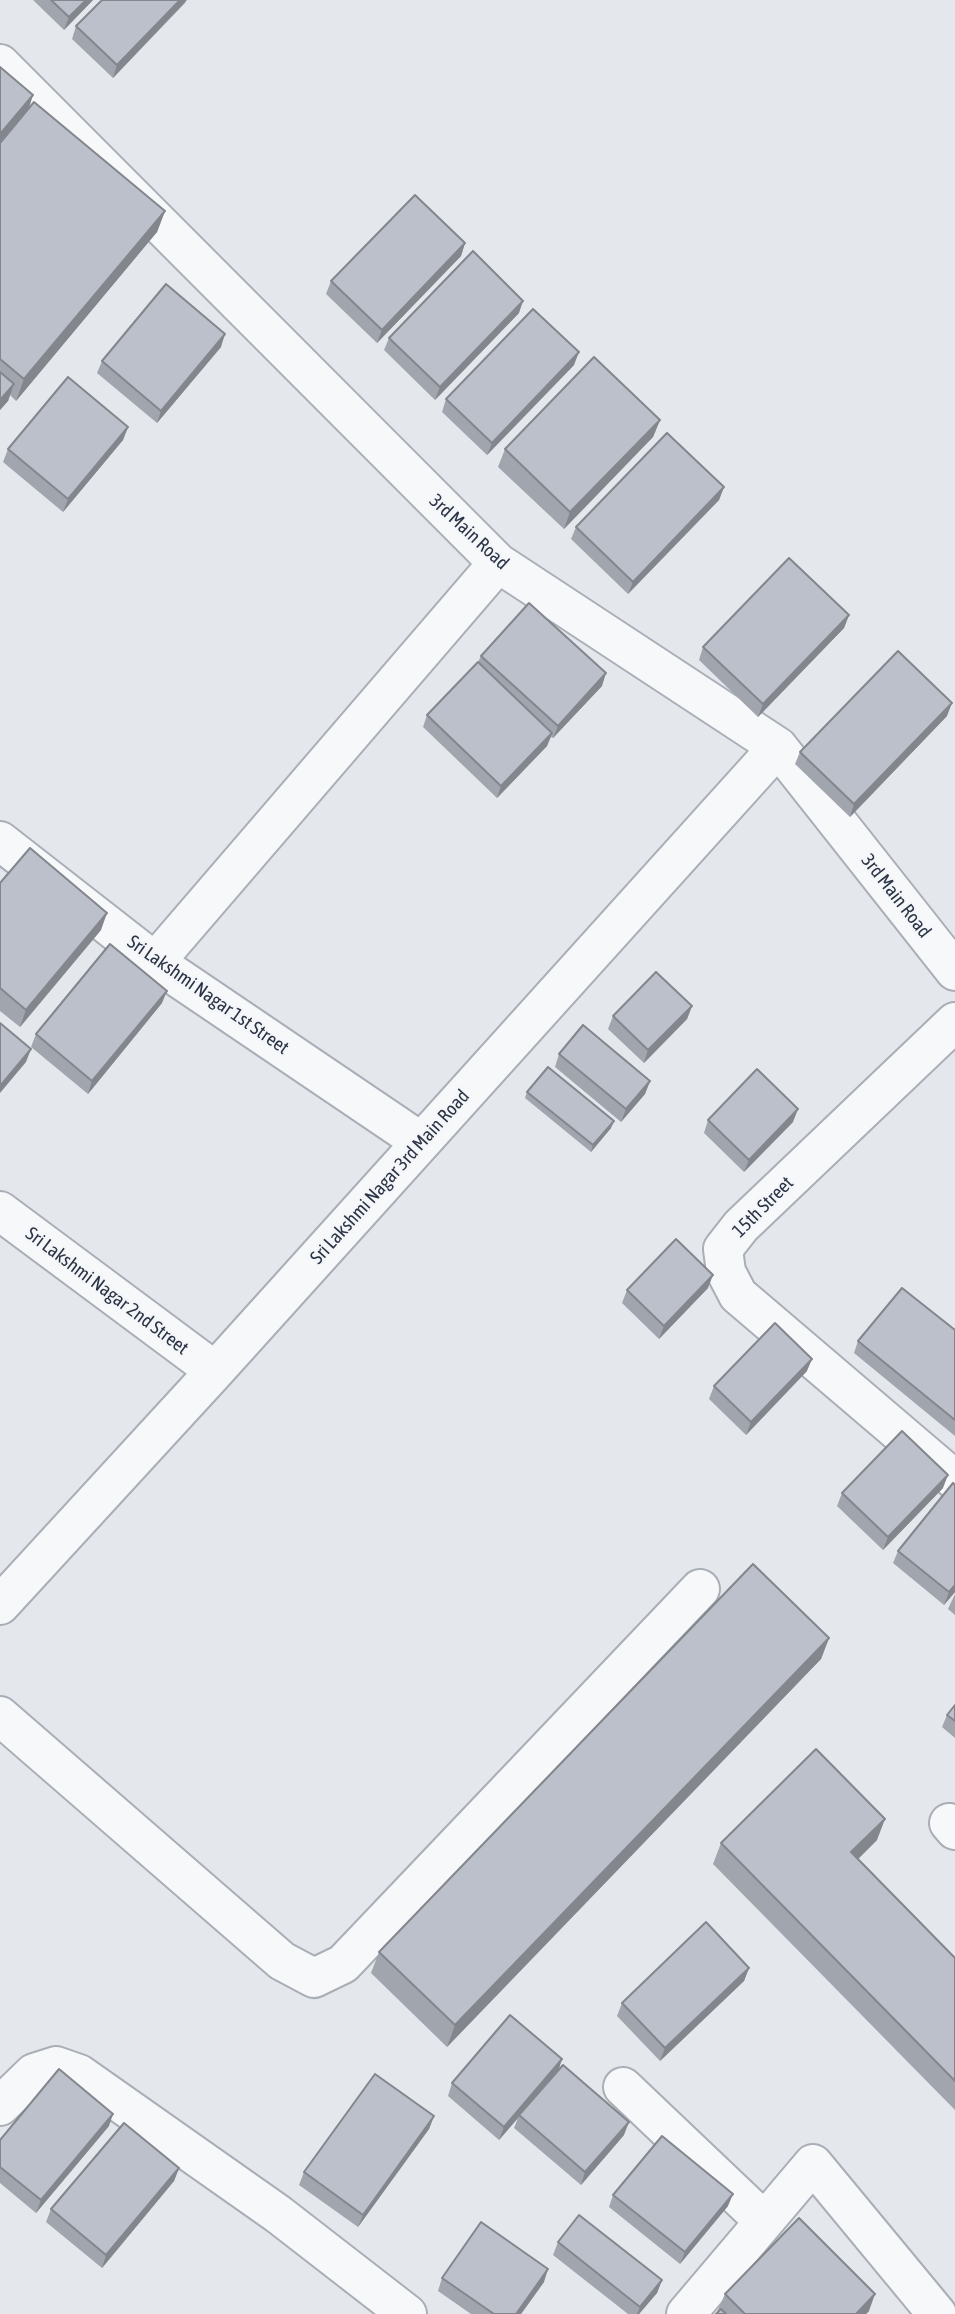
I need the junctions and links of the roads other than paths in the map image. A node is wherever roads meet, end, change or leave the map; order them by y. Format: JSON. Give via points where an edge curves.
{"nodes":[{"id":1,"x":0,"y":64,"type":"edge"},
{"id":2,"x":498,"y":563,"type":"junction"},
{"id":3,"x":778,"y":747,"type":"junction"},
{"id":4,"x":0,"y":841,"type":"edge"},
{"id":5,"x":155,"y":962,"type":"junction"},
{"id":6,"x":955,"y":971,"type":"edge"},
{"id":7,"x":955,"y":1022,"type":"edge"},
{"id":8,"x":421,"y":1142,"type":"junction"},
{"id":9,"x":0,"y":1211,"type":"edge"},
{"id":10,"x":215,"y":1371,"type":"junction"},
{"id":11,"x":955,"y":1480,"type":"edge"},
{"id":12,"x":700,"y":1589,"type":"dead end"},
{"id":13,"x":0,"y":1605,"type":"edge"},
{"id":14,"x":0,"y":1716,"type":"edge"},
{"id":15,"x":622,"y":2087,"type":"dead end"},
{"id":16,"x":0,"y":2106,"type":"edge"},
{"id":17,"x":764,"y":2221,"type":"junction"},
{"id":18,"x":407,"y":2314,"type":"edge"},
{"id":19,"x":685,"y":2314,"type":"edge"},
{"id":20,"x":937,"y":2314,"type":"edge"}],
"edges":[{"from":1,"to":2,"type":"street","name":"3rd Main Road"},
{"from":2,"to":3,"type":"street","name":"3rd Main Road"},
{"from":2,"to":5,"type":"street"},
{"from":3,"to":6,"type":"street","name":"3rd Main Road"},
{"from":3,"to":8,"type":"street","name":"Sri Lakshmi Nagar 3rd Main Road"},
{"from":4,"to":5,"type":"street","name":"Sri Lakshmi Nagar 1st Street"},
{"from":5,"to":8,"type":"street","name":"Sri Lakshmi Nagar 1st Street"},
{"from":7,"to":11,"type":"street","name":"15th Street","via":[[741,1226],[723,1249],[726,1272],[738,1295]]},
{"from":8,"to":10,"type":"street","name":"Sri Lakshmi Nagar 3rd Main Road"},
{"from":9,"to":10,"type":"street","name":"Sri Lakshmi Nagar 2nd Street"},
{"from":10,"to":13,"type":"street","name":"Sri Lakshmi Nagar 3rd Main Road"},
{"from":12,"to":14,"type":"street","via":[[343,1964],[314,1978],[282,1961]]},
{"from":15,"to":17,"type":"street"},
{"from":16,"to":18,"type":"street","via":[[34,2073],[56,2066],[79,2074],[278,2214]]},
{"from":17,"to":19,"type":"street"},
{"from":17,"to":20,"type":"street","via":[[813,2164]]}]}
